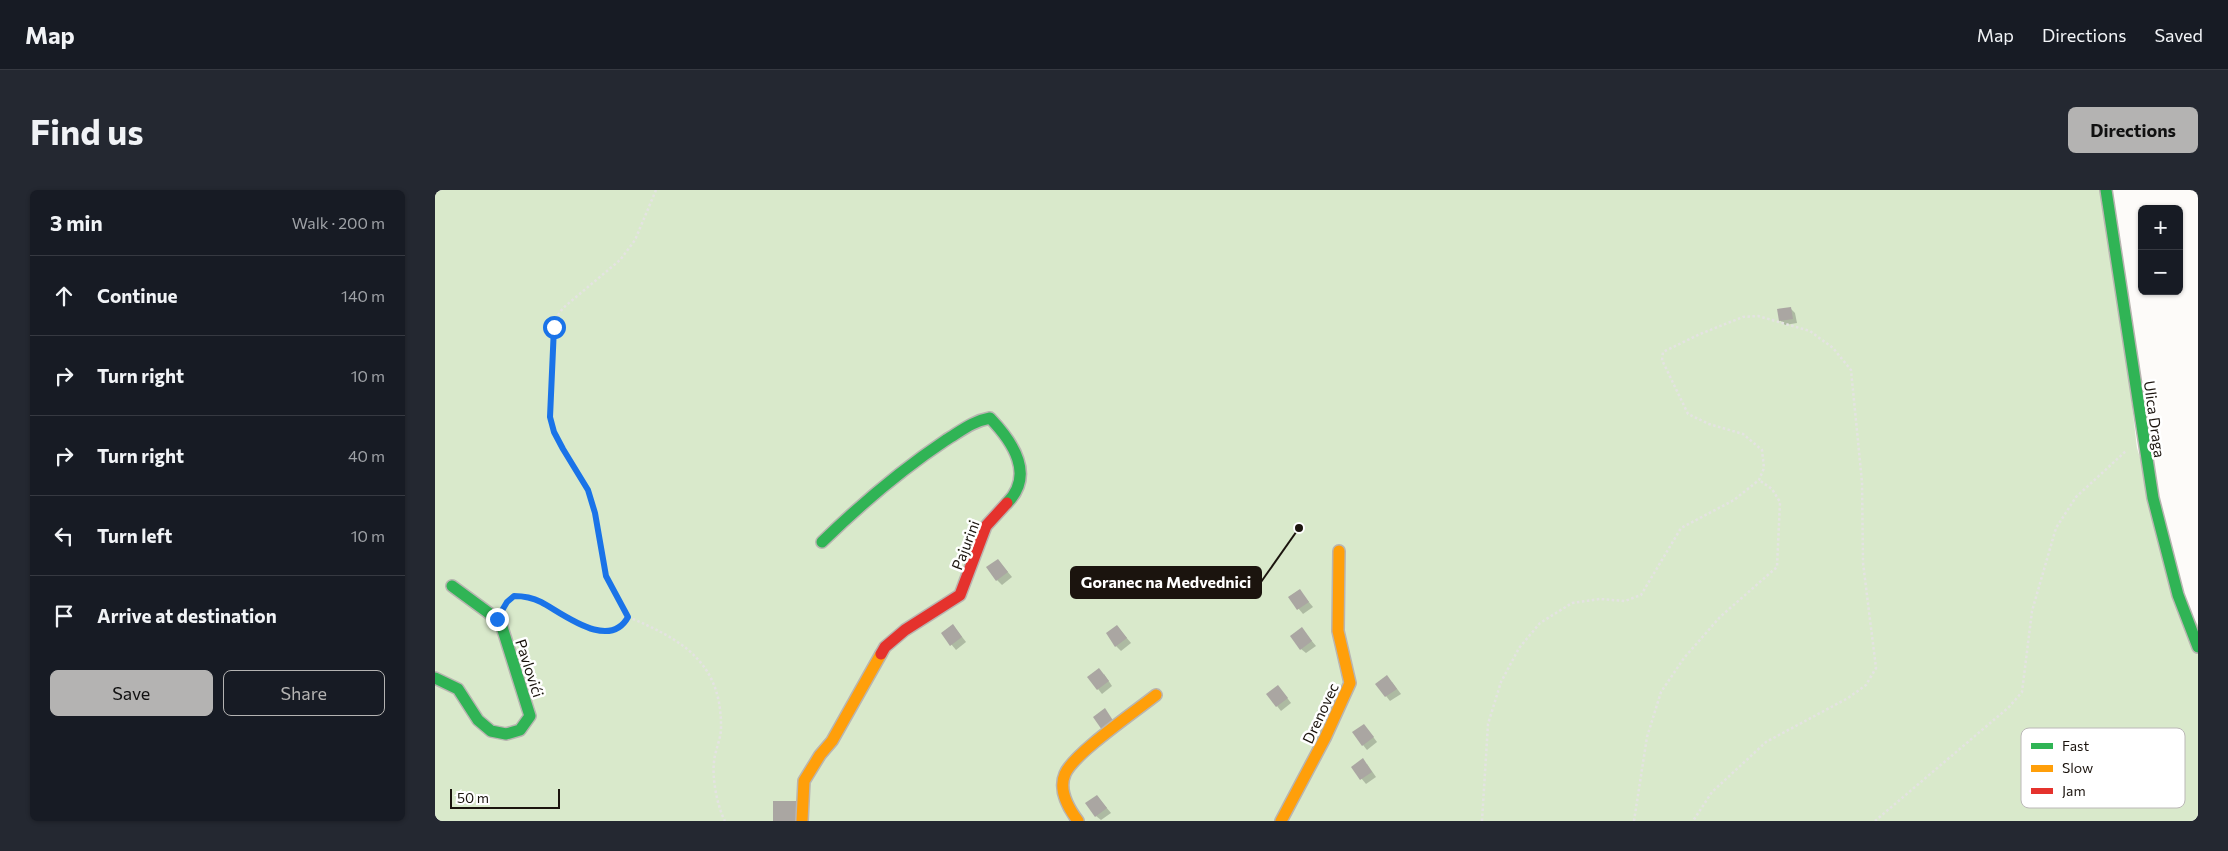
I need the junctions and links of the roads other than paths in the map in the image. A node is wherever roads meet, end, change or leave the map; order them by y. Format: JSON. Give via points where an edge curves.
{"nodes":[{"id":1,"x":2107,"y":190,"type":"edge"},
{"id":2,"x":822,"y":542,"type":"dead end"},
{"id":3,"x":1339,"y":550,"type":"dead end"},
{"id":4,"x":452,"y":586,"type":"dead end"},
{"id":5,"x":2198,"y":646,"type":"edge"},
{"id":6,"x":435,"y":678,"type":"edge"},
{"id":7,"x":1156,"y":694,"type":"dead end"},
{"id":8,"x":802,"y":821,"type":"edge"},
{"id":9,"x":1079,"y":821,"type":"edge"},
{"id":10,"x":1281,"y":821,"type":"edge"}],
"edges":[{"from":1,"to":5,"type":"street","name":"Ulica Draga","via":[[2119,253],[2141,437],[2179,604]]},
{"from":2,"to":8,"type":"street","name":"Pajurini","via":[[911,462],[977,420],[990,418],[999,426],[1022,468],[1020,488],[992,517],[983,532],[960,594],[885,647],[849,713],[804,781]]},
{"from":3,"to":10,"type":"street","name":"Drenovec","via":[[1338,631],[1350,683]]},
{"from":4,"to":6,"type":"street","name":"Pavlovići","via":[[497,619],[502,627],[530,716],[520,730],[506,734],[491,731],[479,720],[458,689]]},
{"from":7,"to":9,"type":"street","via":[[1077,757],[1065,774],[1064,790],[1069,811]]}]}
